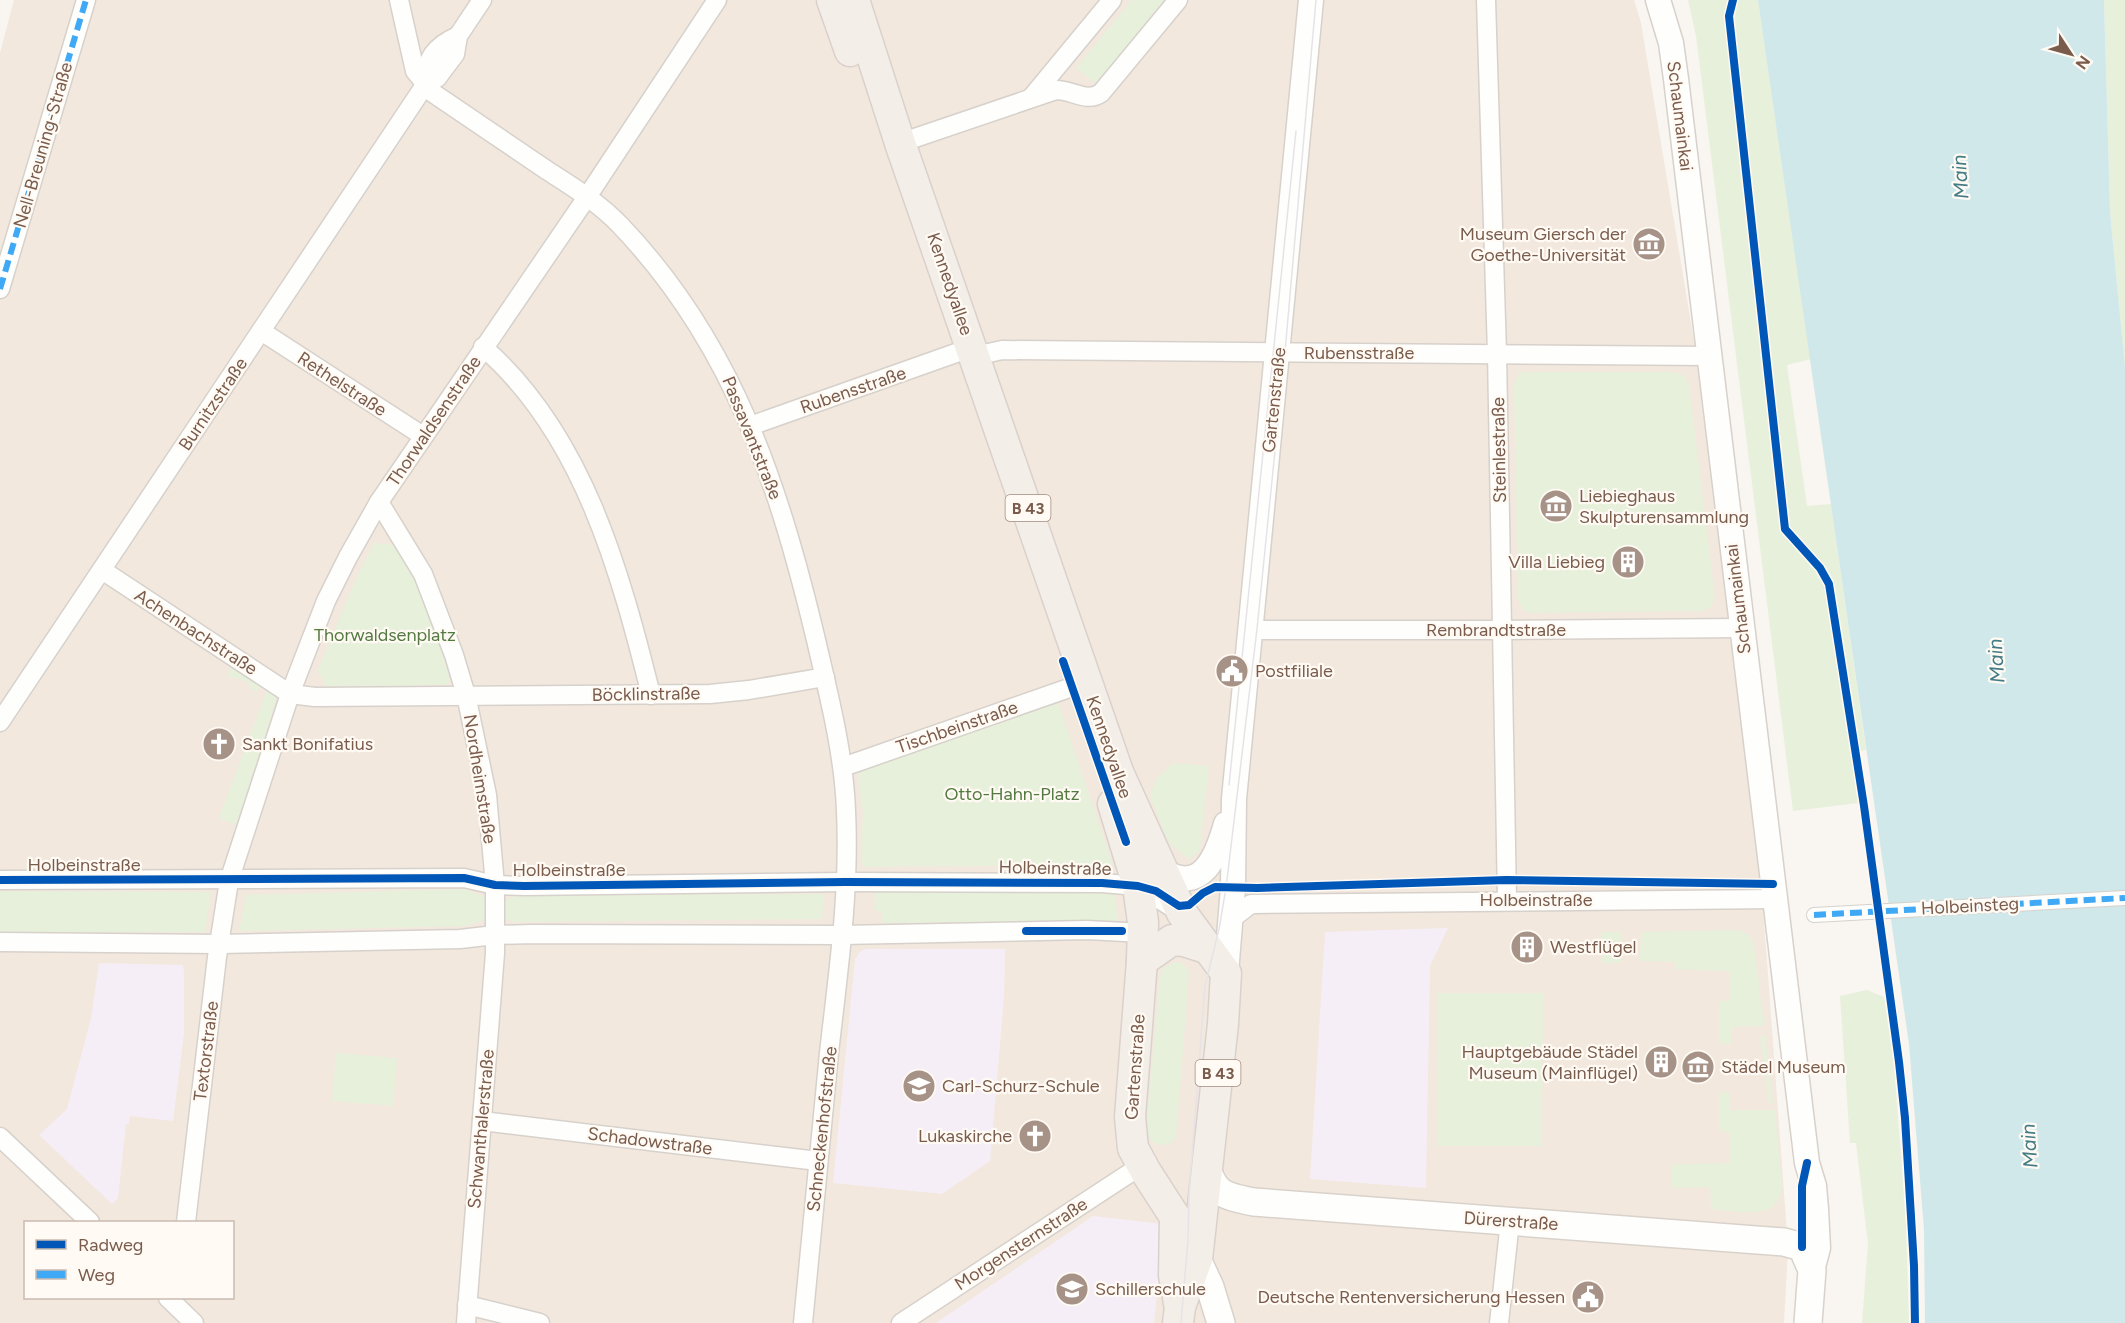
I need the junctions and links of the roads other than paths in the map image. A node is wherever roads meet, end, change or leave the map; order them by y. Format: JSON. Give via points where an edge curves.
{"nodes":[{"id":1,"x":86,"y":0,"type":"edge"},
{"id":2,"x":399,"y":0,"type":"edge"},
{"id":3,"x":482,"y":0,"type":"edge"},
{"id":4,"x":717,"y":0,"type":"edge"},
{"id":5,"x":832,"y":0,"type":"edge"},
{"id":6,"x":854,"y":0,"type":"edge"},
{"id":7,"x":1112,"y":0,"type":"edge"},
{"id":8,"x":1178,"y":0,"type":"edge"},
{"id":9,"x":1311,"y":0,"type":"edge"},
{"id":10,"x":1486,"y":0,"type":"edge"},
{"id":11,"x":1658,"y":0,"type":"edge"},
{"id":12,"x":425,"y":85,"type":"junction"},
{"id":13,"x":1030,"y":99,"type":"junction"},
{"id":14,"x":900,"y":143,"type":"junction"},
{"id":15,"x":586,"y":197,"type":"junction"},
{"id":16,"x":0,"y":289,"type":"edge"},
{"id":17,"x":261,"y":331,"type":"junction"},
{"id":18,"x":483,"y":347,"type":"junction"},
{"id":19,"x":1279,"y":352,"type":"junction"},
{"id":20,"x":1497,"y":353,"type":"junction"},
{"id":21,"x":966,"y":355,"type":"junction"},
{"id":22,"x":1708,"y":356,"type":"junction"},
{"id":23,"x":750,"y":426,"type":"junction"},
{"id":24,"x":423,"y":436,"type":"junction"},
{"id":25,"x":380,"y":502,"type":"junction"},
{"id":26,"x":102,"y":570,"type":"junction"},
{"id":27,"x":1742,"y":628,"type":"junction"},
{"id":28,"x":1250,"y":630,"type":"junction"},
{"id":29,"x":1502,"y":630,"type":"junction"},
{"id":30,"x":825,"y":677,"type":"junction"},
{"id":31,"x":1072,"y":687,"type":"junction"},
{"id":32,"x":290,"y":694,"type":"junction"},
{"id":33,"x":466,"y":695,"type":"junction"},
{"id":34,"x":651,"y":695,"type":"junction"},
{"id":35,"x":0,"y":722,"type":"edge"},
{"id":36,"x":843,"y":767,"type":"junction"},
{"id":37,"x":1234,"y":799,"type":"junction"},
{"id":38,"x":1126,"y":842,"type":"joint"},
{"id":39,"x":1163,"y":871,"type":"junction"},
{"id":40,"x":0,"y":880,"type":"edge"},
{"id":41,"x":229,"y":880,"type":"junction"},
{"id":42,"x":845,"y":882,"type":"junction"},
{"id":43,"x":495,"y":885,"type":"junction"},
{"id":44,"x":1138,"y":886,"type":"junction"},
{"id":45,"x":2125,"y":898,"type":"edge"},
{"id":46,"x":1775,"y":899,"type":"junction"},
{"id":47,"x":1507,"y":900,"type":"junction"},
{"id":48,"x":1182,"y":913,"type":"junction"},
{"id":49,"x":1814,"y":915,"type":"dead end"},
{"id":50,"x":1230,"y":920,"type":"junction"},
{"id":51,"x":495,"y":934,"type":"junction"},
{"id":52,"x":842,"y":935,"type":"junction"},
{"id":53,"x":0,"y":942,"type":"edge"},
{"id":54,"x":219,"y":944,"type":"junction"},
{"id":55,"x":1143,"y":947,"type":"junction"},
{"id":56,"x":1215,"y":959,"type":"junction"},
{"id":57,"x":482,"y":1121,"type":"junction"},
{"id":58,"x":0,"y":1137,"type":"edge"},
{"id":59,"x":818,"y":1161,"type":"junction"},
{"id":60,"x":1142,"y":1165,"type":"junction"},
{"id":61,"x":1208,"y":1172,"type":"junction"},
{"id":62,"x":1175,"y":1217,"type":"junction"},
{"id":63,"x":89,"y":1221,"type":"edge"},
{"id":64,"x":186,"y":1221,"type":"edge"},
{"id":65,"x":1510,"y":1221,"type":"junction"},
{"id":66,"x":1197,"y":1259,"type":"junction"},
{"id":67,"x":1807,"y":1259,"type":"junction"},
{"id":68,"x":174,"y":1306,"type":"edge"},
{"id":69,"x":466,"y":1314,"type":"edge"},
{"id":70,"x":1179,"y":1315,"type":"edge"},
{"id":71,"x":194,"y":1323,"type":"edge"},
{"id":72,"x":540,"y":1323,"type":"edge"},
{"id":73,"x":802,"y":1323,"type":"edge"},
{"id":74,"x":901,"y":1323,"type":"edge"},
{"id":75,"x":1221,"y":1323,"type":"edge"},
{"id":76,"x":1499,"y":1323,"type":"edge"},
{"id":77,"x":1808,"y":1323,"type":"edge"}],
"edges":[{"from":1,"to":16,"type":"street","name":"Nell-Breuning-Straße"},
{"from":2,"to":12,"type":"street","via":[[415,71]]},
{"from":3,"to":12,"type":"street","name":"Burnitzstraße","via":[[458,36],[455,54],[438,78]]},
{"from":4,"to":15,"type":"street","name":"Thorwaldsenstraße"},
{"from":5,"to":21,"type":"main road","name":"Kennedyallee","number":"B 43"},
{"from":6,"to":14,"type":"main road","name":"Kennedyallee","number":"B 43"},
{"from":7,"to":13,"type":"street"},
{"from":8,"to":13,"type":"street","via":[[1101,93],[1091,98],[1056,90]]},
{"from":9,"to":19,"type":"street","name":"Gartenstraße"},
{"from":10,"to":20,"type":"street","name":"Steinlestraße"},
{"from":11,"to":22,"type":"street","name":"Schaumainkai","via":[[1672,55]]},
{"from":12,"to":15,"type":"street","name":"Passavantstraße"},
{"from":12,"to":17,"type":"street","name":"Burnitzstraße"},
{"from":13,"to":14,"type":"street"},
{"from":14,"to":21,"type":"main road","name":"Kennedyallee","number":"B 43"},
{"from":15,"to":18,"type":"street","name":"Thorwaldsenstraße"},
{"from":15,"to":23,"type":"street","name":"Passavantstraße","via":[[620,224],[684,305],[725,371]]},
{"from":17,"to":24,"type":"street","name":"Rethelstraße"},
{"from":17,"to":26,"type":"street","name":"Burnitzstraße"},
{"from":18,"to":24,"type":"street","name":"Thorwaldsenstraße"},
{"from":18,"to":34,"type":"street","via":[[511,372],[535,402],[575,470],[618,576]]},
{"from":19,"to":20,"type":"street","name":"Rubensstraße"},
{"from":19,"to":21,"type":"street","name":"Rubensstraße","via":[[1002,350]]},
{"from":19,"to":28,"type":"street","name":"Gartenstraße"},
{"from":20,"to":22,"type":"street","name":"Rubensstraße"},
{"from":20,"to":29,"type":"street","name":"Steinlestraße"},
{"from":21,"to":23,"type":"street","name":"Rubensstraße"},
{"from":21,"to":31,"type":"main road","name":"Kennedyallee","number":"B 43"},
{"from":21,"to":39,"type":"main road","name":"Kennedyallee","number":"B 43","via":[[1118,772]]},
{"from":22,"to":27,"type":"street","name":"Schaumainkai"},
{"from":23,"to":30,"type":"street","name":"Passavantstraße","via":[[789,539]]},
{"from":24,"to":25,"type":"street","name":"Thorwaldsenstraße"},
{"from":25,"to":32,"type":"street","name":"Thorwaldsenstraße","via":[[337,579]]},
{"from":25,"to":33,"type":"street","via":[[423,574]]},
{"from":26,"to":32,"type":"street","name":"Achenbachstraße"},
{"from":26,"to":35,"type":"street","name":"Burnitzstraße"},
{"from":27,"to":29,"type":"street","name":"Rembrandtstraße"},
{"from":27,"to":46,"type":"street","name":"Schaumainkai"},
{"from":28,"to":29,"type":"street","name":"Rembrandtstraße"},
{"from":28,"to":37,"type":"street","name":"Gartenstraße"},
{"from":29,"to":47,"type":"street","name":"Steinlestraße"},
{"from":30,"to":34,"type":"street","name":"Böcklinstraße","via":[[749,690]]},
{"from":30,"to":36,"type":"street","name":"Passavantstraße"},
{"from":31,"to":36,"type":"street","name":"Tischbeinstraße"},
{"from":31,"to":38,"type":"main road","name":"Kennedyallee","number":"B 43"},
{"from":32,"to":33,"type":"street"},
{"from":32,"to":41,"type":"street","name":"Thorwaldsenstraße"},
{"from":33,"to":34,"type":"street","name":"Böcklinstraße"},
{"from":33,"to":43,"type":"street","name":"Nordheimstraße","via":[[487,795]]},
{"from":36,"to":42,"type":"street","name":"Passavantstraße"},
{"from":37,"to":39,"type":"street","name":"Gartenstraße","via":[[1211,864],[1195,876],[1179,879]]},
{"from":37,"to":50,"type":"street","name":"Gartenstraße"},
{"from":38,"to":44,"type":"main road","name":"Gartenstraße","number":"B 43"},
{"from":39,"to":48,"type":"main road","number":"B 43"},
{"from":40,"to":41,"type":"street","name":"Holbeinstraße"},
{"from":41,"to":43,"type":"street","name":"Holbeinstraße","via":[[464,878]]},
{"from":41,"to":54,"type":"street","name":"Textorstraße"},
{"from":42,"to":43,"type":"street","name":"Holbeinstraße"},
{"from":42,"to":44,"type":"street","name":"Holbeinstraße"},
{"from":42,"to":52,"type":"street"},
{"from":43,"to":51,"type":"street","name":"Nordheimstraße"},
{"from":44,"to":48,"type":"street"},
{"from":44,"to":55,"type":"main road","name":"Gartenstraße","number":"B 43"},
{"from":45,"to":49,"type":"street","name":"Holbeinsteg"},
{"from":46,"to":47,"type":"street","name":"Holbeinstraße"},
{"from":46,"to":67,"type":"street","name":"Schaumainkai","via":[[1807,1163],[1814,1186],[1818,1248]]},
{"from":47,"to":50,"type":"street","name":"Holbeinstraße","via":[[1251,904]]},
{"from":48,"to":56,"type":"main road","number":"B 43"},
{"from":50,"to":56,"type":"street","name":"Gartenstraße"},
{"from":51,"to":52,"type":"street"},
{"from":51,"to":54,"type":"street","via":[[460,939]]},
{"from":51,"to":57,"type":"street","name":"Schwanthalerstraße"},
{"from":52,"to":55,"type":"street","via":[[1087,930]]},
{"from":52,"to":59,"type":"street","name":"Schneckenhofstraße"},
{"from":53,"to":54,"type":"street"},
{"from":54,"to":64,"type":"street","name":"Textorstraße"},
{"from":55,"to":56,"type":"main road","via":[[1184,941]]},
{"from":55,"to":60,"type":"main road","name":"Gartenstraße","number":"B 43","via":[[1130,1117],[1133,1148]]},
{"from":56,"to":61,"type":"main road","name":"Gartenstraße","number":"B 43","via":[[1224,1016]]},
{"from":57,"to":59,"type":"street","name":"Schadowstraße"},
{"from":57,"to":69,"type":"street","name":"Schwanthalerstraße"},
{"from":58,"to":63,"type":"street"},
{"from":59,"to":73,"type":"street","name":"Schneckenhofstraße"},
{"from":60,"to":61,"type":"main road","via":[[1182,1196],[1200,1185]]},
{"from":60,"to":62,"type":"main road","name":"Gartenstraße"},
{"from":60,"to":74,"type":"street","name":"Morgensternstraße"},
{"from":61,"to":65,"type":"main road","name":"Dürerstraße","via":[[1221,1192],[1254,1202]]},
{"from":61,"to":66,"type":"main road","name":"Gartenstraße"},
{"from":62,"to":66,"type":"main road"},
{"from":62,"to":70,"type":"main road","name":"Gartenstraße","via":[[1174,1275]]},
{"from":65,"to":67,"type":"main road","name":"Dürerstraße","via":[[1784,1242]]},
{"from":65,"to":76,"type":"street"},
{"from":66,"to":70,"type":"main road","name":"Gartenstraße"},
{"from":66,"to":75,"type":"main road"},
{"from":67,"to":77,"type":"main road","name":"Schaumainkai"},
{"from":68,"to":71,"type":"street"},
{"from":69,"to":72,"type":"street"}]}
